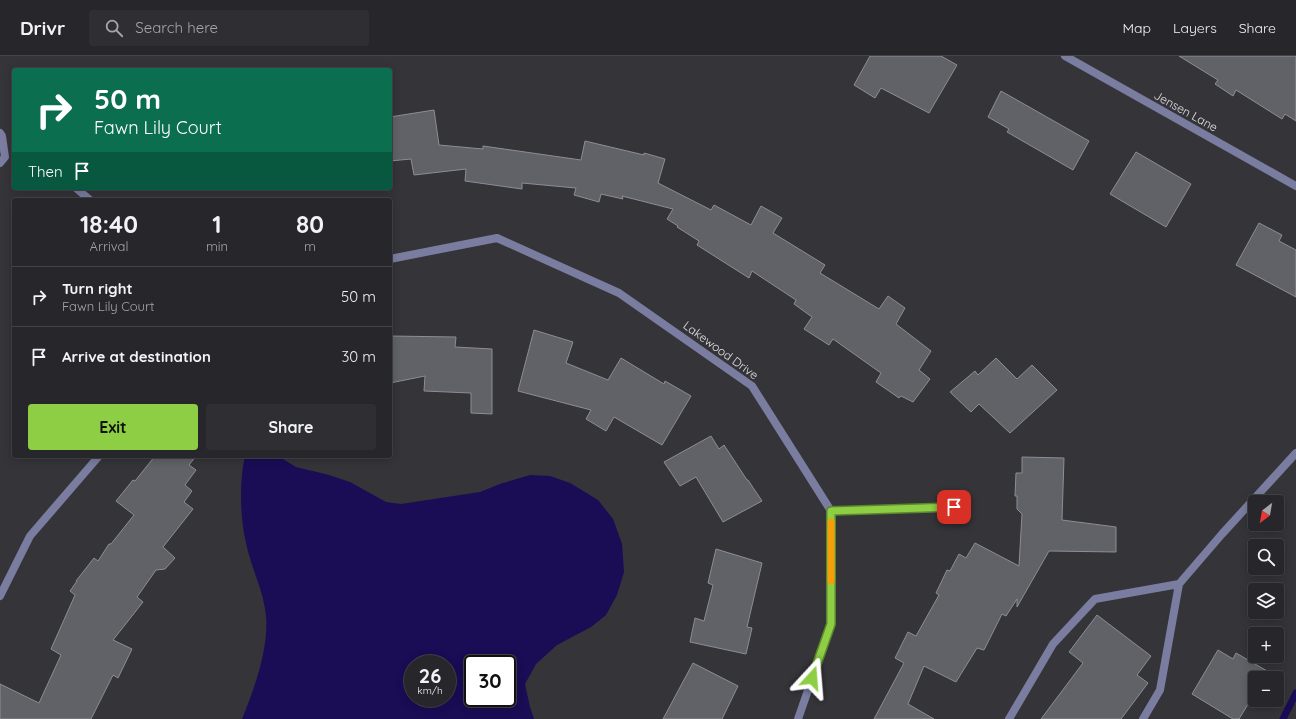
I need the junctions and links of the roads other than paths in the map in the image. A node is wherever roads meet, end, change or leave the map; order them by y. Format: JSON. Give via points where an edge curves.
{"nodes":[{"id":1,"x":1065,"y":56,"type":"edge"},
{"id":2,"x":0,"y":132,"type":"edge"},
{"id":3,"x":3,"y":160,"type":"edge"},
{"id":4,"x":1296,"y":186,"type":"edge"},
{"id":5,"x":78,"y":190,"type":"edge"},
{"id":6,"x":88,"y":198,"type":"edge"},
{"id":7,"x":392,"y":259,"type":"edge"},
{"id":8,"x":1296,"y":453,"type":"edge"},
{"id":9,"x":97,"y":458,"type":"edge"},
{"id":10,"x":954,"y":507,"type":"dead end"},
{"id":11,"x":831,"y":511,"type":"junction"},
{"id":12,"x":1179,"y":584,"type":"junction"},
{"id":13,"x":0,"y":596,"type":"edge"},
{"id":14,"x":798,"y":719,"type":"edge"},
{"id":15,"x":1009,"y":719,"type":"edge"},
{"id":16,"x":1143,"y":719,"type":"edge"}],
"edges":[{"from":1,"to":4,"type":"street","name":"Jensen Lane"},
{"from":2,"to":3,"type":"street"},
{"from":5,"to":6,"type":"street"},
{"from":7,"to":11,"type":"street","name":"Lakewood Drive","via":[[497,238],[618,293],[752,386]]},
{"from":8,"to":12,"type":"street"},
{"from":9,"to":13,"type":"street","via":[[30,536]]},
{"from":10,"to":11,"type":"street"},
{"from":11,"to":14,"type":"street","via":[[831,624]]},
{"from":12,"to":15,"type":"street","via":[[1095,599],[1053,644]]},
{"from":12,"to":16,"type":"street","via":[[1160,690]]}]}
